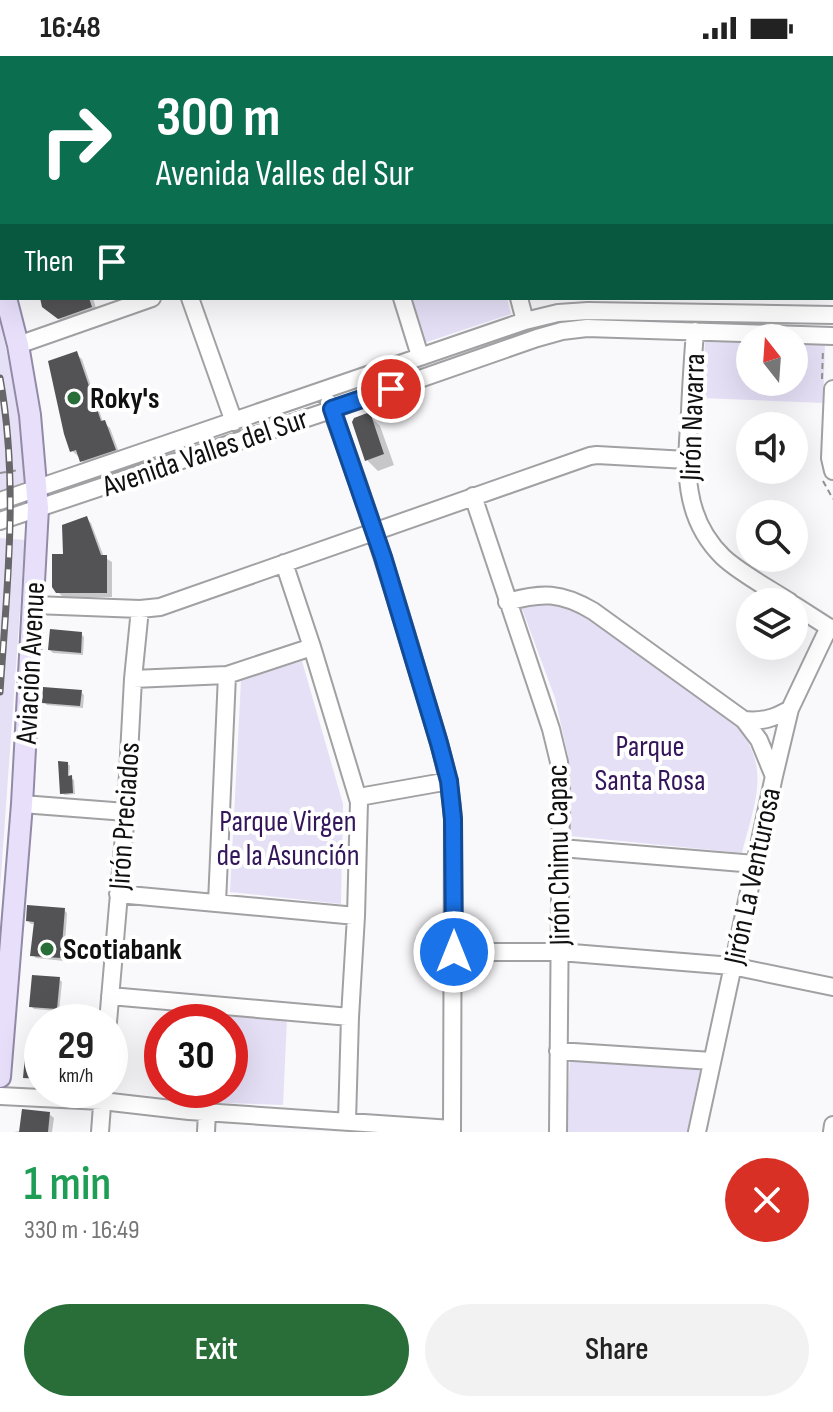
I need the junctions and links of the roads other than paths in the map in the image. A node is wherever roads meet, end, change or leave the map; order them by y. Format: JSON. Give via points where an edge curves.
{"nodes":[{"id":1,"x":7,"y":300,"type":"edge"},
{"id":2,"x":146,"y":300,"type":"edge"},
{"id":3,"x":191,"y":300,"type":"edge"},
{"id":4,"x":403,"y":300,"type":"edge"},
{"id":5,"x":520,"y":300,"type":"edge"},
{"id":6,"x":833,"y":315,"type":"edge"},
{"id":7,"x":525,"y":321,"type":"junction"},
{"id":8,"x":695,"y":331,"type":"junction"},
{"id":9,"x":833,"y":336,"type":"edge"},
{"id":10,"x":18,"y":345,"type":"junction"},
{"id":11,"x":420,"y":356,"type":"junction"},
{"id":12,"x":833,"y":389,"type":"edge"},
{"id":13,"x":325,"y":390,"type":"junction"},
{"id":14,"x":332,"y":409,"type":"junction"},
{"id":15,"x":234,"y":422,"type":"junction"},
{"id":16,"x":687,"y":460,"type":"junction"},
{"id":17,"x":833,"y":471,"type":"edge"},
{"id":18,"x":473,"y":496,"type":"junction"},
{"id":19,"x":38,"y":498,"type":"junction"},
{"id":20,"x":0,"y":501,"type":"edge"},
{"id":21,"x":0,"y":521,"type":"edge"},
{"id":22,"x":374,"y":531,"type":"junction"},
{"id":23,"x":284,"y":563,"type":"junction"},
{"id":24,"x":769,"y":588,"type":"edge"},
{"id":25,"x":507,"y":602,"type":"junction"},
{"id":26,"x":34,"y":605,"type":"junction"},
{"id":27,"x":140,"y":609,"type":"junction"},
{"id":28,"x":808,"y":613,"type":"edge"},
{"id":29,"x":831,"y":628,"type":"edge"},
{"id":30,"x":312,"y":647,"type":"junction"},
{"id":31,"x":227,"y":675,"type":"junction"},
{"id":32,"x":133,"y":679,"type":"junction"},
{"id":33,"x":790,"y":709,"type":"junction"},
{"id":34,"x":744,"y":720,"type":"junction"},
{"id":35,"x":774,"y":776,"type":"junction"},
{"id":36,"x":449,"y":781,"type":"junction"},
{"id":37,"x":359,"y":797,"type":"junction"},
{"id":38,"x":22,"y":804,"type":"junction"},
{"id":39,"x":126,"y":812,"type":"junction"},
{"id":40,"x":561,"y":848,"type":"junction"},
{"id":41,"x":755,"y":864,"type":"junction"},
{"id":42,"x":118,"y":894,"type":"junction"},
{"id":43,"x":217,"y":903,"type":"junction"},
{"id":44,"x":356,"y":916,"type":"junction"},
{"id":45,"x":454,"y":952,"type":"junction"},
{"id":46,"x":560,"y":952,"type":"junction"},
{"id":47,"x":732,"y":966,"type":"junction"},
{"id":48,"x":833,"y":987,"type":"edge"},
{"id":49,"x":110,"y":996,"type":"junction"},
{"id":50,"x":109,"y":1004,"type":"edge"},
{"id":51,"x":350,"y":1017,"type":"junction"},
{"id":52,"x":558,"y":1051,"type":"junction"},
{"id":53,"x":712,"y":1061,"type":"junction"},
{"id":54,"x":0,"y":1077,"type":"edge"},
{"id":55,"x":0,"y":1096,"type":"edge"},
{"id":56,"x":24,"y":1096,"type":"edge"},
{"id":57,"x":128,"y":1099,"type":"edge"},
{"id":58,"x":102,"y":1108,"type":"edge"},
{"id":59,"x":207,"y":1112,"type":"junction"},
{"id":60,"x":347,"y":1121,"type":"junction"},
{"id":61,"x":833,"y":1125,"type":"edge"},
{"id":62,"x":452,"y":1130,"type":"edge"},
{"id":63,"x":100,"y":1132,"type":"edge"},
{"id":64,"x":206,"y":1132,"type":"edge"},
{"id":65,"x":558,"y":1132,"type":"edge"},
{"id":66,"x":697,"y":1132,"type":"edge"},
{"id":67,"x":832,"y":1132,"type":"edge"}],
"edges":[{"from":1,"to":10,"type":"main road","name":"Aviación Avenue"},
{"from":2,"to":10,"type":"street"},
{"from":3,"to":15,"type":"street"},
{"from":4,"to":11,"type":"street"},
{"from":5,"to":7,"type":"street"},
{"from":6,"to":7,"type":"street","name":"Avenida Valles del Sur","via":[[588,311]]},
{"from":7,"to":11,"type":"street","name":"Avenida Valles del Sur"},
{"from":8,"to":9,"type":"street","name":"Avenida Valles del Sur"},
{"from":8,"to":14,"type":"street","name":"Avenida Valles del Sur","via":[[562,331]]},
{"from":8,"to":16,"type":"street","name":"Jirón Navarra"},
{"from":10,"to":19,"type":"main road","name":"Aviación Avenue"},
{"from":11,"to":13,"type":"street","name":"Avenida Valles del Sur"},
{"from":12,"to":17,"type":"street"},
{"from":13,"to":14,"type":"street"},
{"from":13,"to":15,"type":"street","name":"Avenida Valles del Sur"},
{"from":14,"to":19,"type":"street","name":"Avenida Valles del Sur"},
{"from":14,"to":22,"type":"street"},
{"from":15,"to":19,"type":"street","name":"Avenida Valles del Sur"},
{"from":16,"to":18,"type":"street","via":[[590,456]]},
{"from":16,"to":24,"type":"street","name":"Jirón Navarra","via":[[690,500],[708,540],[725,560]]},
{"from":18,"to":22,"type":"street"},
{"from":18,"to":25,"type":"street","name":"Jirón Chimu Capac"},
{"from":19,"to":20,"type":"street","name":"Avenida Valles del Sur"},
{"from":19,"to":21,"type":"street","name":"Avenida Valles del Sur"},
{"from":19,"to":26,"type":"main road","name":"Aviación Avenue"},
{"from":22,"to":23,"type":"street"},
{"from":22,"to":36,"type":"street"},
{"from":23,"to":27,"type":"street","via":[[160,607]]},
{"from":23,"to":30,"type":"street"},
{"from":25,"to":34,"type":"street","via":[[547,594],[578,602]]},
{"from":25,"to":40,"type":"street","name":"Jirón Chimu Capac","via":[[559,762]]},
{"from":26,"to":27,"type":"street"},
{"from":26,"to":38,"type":"main road","name":"Aviación Avenue"},
{"from":27,"to":32,"type":"street","name":"Jirón Preciados"},
{"from":28,"to":29,"type":"street","name":"Jirón Navarra"},
{"from":29,"to":33,"type":"street","name":"Jirón La Venturosa"},
{"from":30,"to":31,"type":"street"},
{"from":30,"to":37,"type":"street"},
{"from":31,"to":32,"type":"street"},
{"from":31,"to":43,"type":"street"},
{"from":32,"to":39,"type":"street","name":"Jirón Preciados"},
{"from":33,"to":34,"type":"street","via":[[763,720]]},
{"from":33,"to":35,"type":"street","name":"Jirón La Venturosa"},
{"from":34,"to":35,"type":"street","via":[[762,745]]},
{"from":35,"to":41,"type":"street","name":"Jirón La Venturosa"},
{"from":36,"to":37,"type":"street"},
{"from":36,"to":45,"type":"street"},
{"from":37,"to":44,"type":"street"},
{"from":38,"to":39,"type":"street"},
{"from":38,"to":54,"type":"main road","name":"Aviación Avenue"},
{"from":39,"to":42,"type":"street","name":"Jirón Preciados"},
{"from":40,"to":41,"type":"street"},
{"from":40,"to":46,"type":"street","name":"Jirón Chimu Capac"},
{"from":41,"to":47,"type":"street","name":"Jirón La Venturosa"},
{"from":42,"to":43,"type":"street"},
{"from":42,"to":49,"type":"street","name":"Jirón Preciados"},
{"from":43,"to":44,"type":"street"},
{"from":44,"to":51,"type":"street"},
{"from":45,"to":46,"type":"street"},
{"from":45,"to":62,"type":"street"},
{"from":46,"to":47,"type":"street"},
{"from":46,"to":52,"type":"street","name":"Jirón Chimu Capac"},
{"from":47,"to":48,"type":"street"},
{"from":47,"to":53,"type":"street","name":"Jirón La Venturosa"},
{"from":49,"to":50,"type":"street","name":"Jirón Preciados"},
{"from":49,"to":51,"type":"street"},
{"from":51,"to":60,"type":"street"},
{"from":52,"to":53,"type":"street"},
{"from":52,"to":65,"type":"street","name":"Jirón Chimu Capac"},
{"from":53,"to":66,"type":"street","name":"Jirón La Venturosa"},
{"from":55,"to":56,"type":"street"},
{"from":57,"to":59,"type":"street"},
{"from":58,"to":63,"type":"street"},
{"from":59,"to":60,"type":"street"},
{"from":59,"to":64,"type":"street"},
{"from":60,"to":62,"type":"street"},
{"from":61,"to":67,"type":"street"}]}
